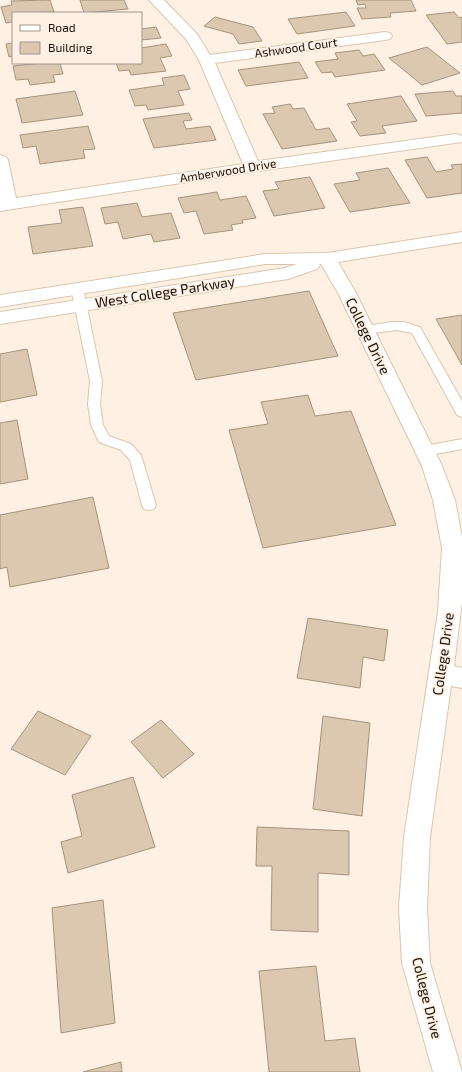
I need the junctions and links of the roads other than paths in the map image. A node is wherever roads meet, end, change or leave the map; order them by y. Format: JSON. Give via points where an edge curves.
{"nodes":[{"id":1,"x":156,"y":0,"type":"edge"},
{"id":2,"x":385,"y":36,"type":"dead end"},
{"id":3,"x":206,"y":60,"type":"junction"},
{"id":4,"x":456,"y":139,"type":"dead end"},
{"id":5,"x":0,"y":160,"type":"edge"},
{"id":6,"x":252,"y":167,"type":"junction"},
{"id":7,"x":5,"y":205,"type":"edge"},
{"id":8,"x":461,"y":239,"type":"edge"},
{"id":9,"x":327,"y":258,"type":"junction"},
{"id":10,"x":79,"y":297,"type":"junction"},
{"id":11,"x":0,"y":300,"type":"edge"},
{"id":12,"x":0,"y":318,"type":"edge"},
{"id":13,"x":365,"y":330,"type":"junction"},
{"id":14,"x":462,"y":412,"type":"edge"},
{"id":15,"x":462,"y":444,"type":"edge"},
{"id":16,"x":425,"y":451,"type":"junction"},
{"id":17,"x":149,"y":505,"type":"dead end"},
{"id":18,"x":457,"y":552,"type":"edge"},
{"id":19,"x":451,"y":676,"type":"edge"},
{"id":20,"x":448,"y":1072,"type":"edge"}],
"edges":[{"from":1,"to":3,"type":"street","via":[[192,37]]},
{"from":2,"to":3,"type":"street","name":"Ashwood Court"},
{"from":3,"to":6,"type":"street"},
{"from":4,"to":6,"type":"street","name":"Amberwood Drive"},
{"from":5,"to":7,"type":"street"},
{"from":6,"to":7,"type":"street","name":"Amberwood Drive"},
{"from":8,"to":9,"type":"street","name":"West College Parkway"},
{"from":9,"to":10,"type":"street","name":"West College Parkway","via":[[288,273]]},
{"from":9,"to":13,"type":"street","name":"College Drive"},
{"from":10,"to":11,"type":"street","name":"West College Parkway"},
{"from":10,"to":12,"type":"street","name":"West College Parkway"},
{"from":10,"to":17,"type":"lane","via":[[96,381],[94,404],[97,425],[104,439],[126,447],[136,458]]},
{"from":13,"to":14,"type":"lane","via":[[398,325],[416,330]]},
{"from":13,"to":16,"type":"street","name":"College Drive"},
{"from":15,"to":16,"type":"lane"},
{"from":16,"to":18,"type":"street","name":"College Drive","via":[[444,500]]},
{"from":18,"to":19,"type":"street","name":"College Drive","via":[[450,612]]},
{"from":19,"to":20,"type":"street","name":"College Drive","via":[[417,837],[412,908],[416,963],[440,1052]]}]}
